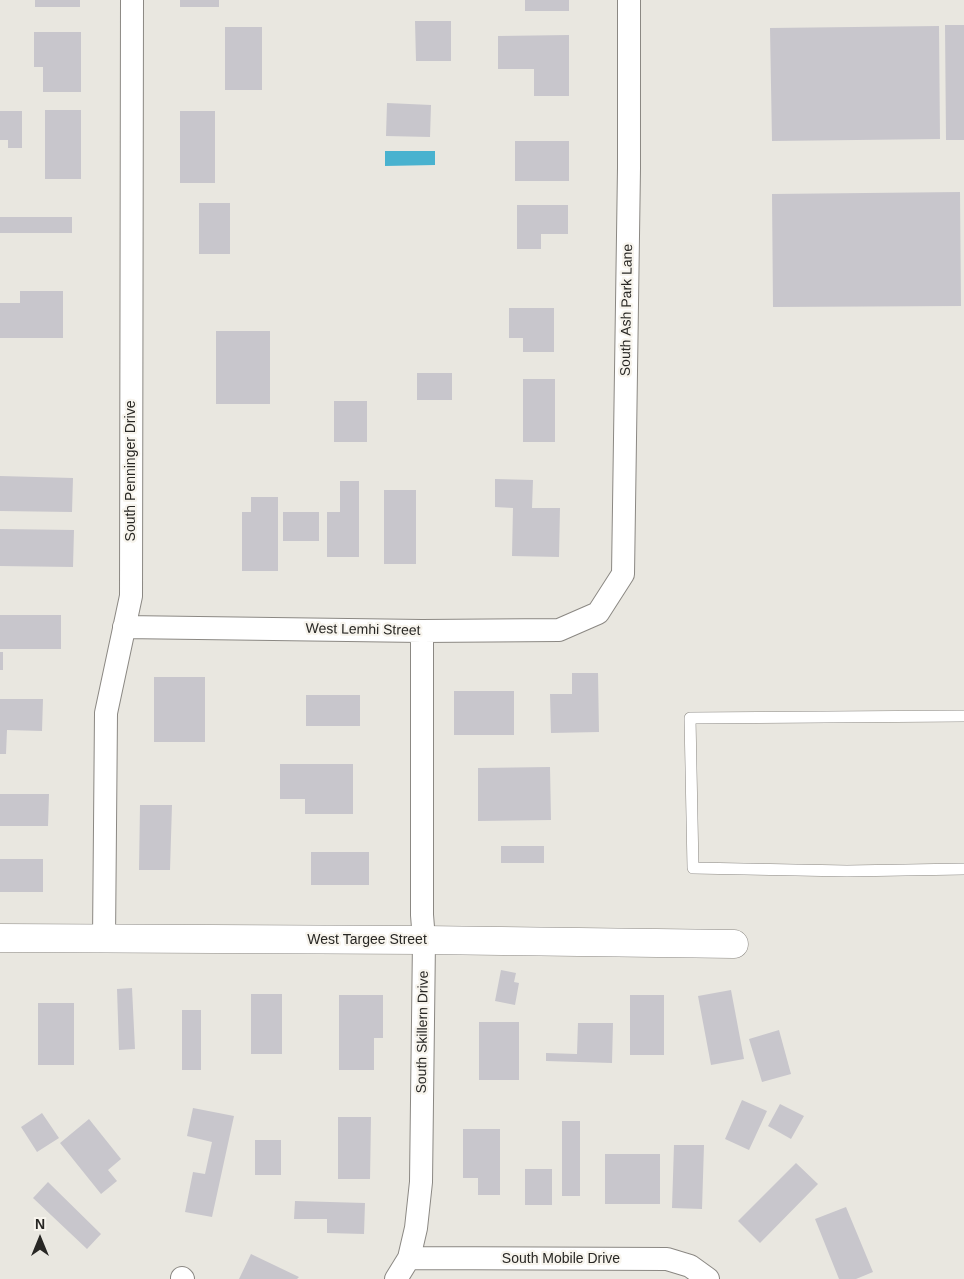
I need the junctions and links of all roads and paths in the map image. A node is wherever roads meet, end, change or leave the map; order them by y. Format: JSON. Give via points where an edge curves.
{"nodes":[{"id":1,"x":132,"y":0,"type":"edge"},
{"id":2,"x":629,"y":0,"type":"edge"},
{"id":3,"x":598,"y":613,"type":"joint"},
{"id":4,"x":124,"y":627,"type":"junction"},
{"id":5,"x":422,"y":631,"type":"junction"},
{"id":6,"x":964,"y":716,"type":"edge"},
{"id":7,"x":964,"y":869,"type":"edge"},
{"id":8,"x":0,"y":938,"type":"edge"},
{"id":9,"x":104,"y":939,"type":"junction"},
{"id":10,"x":424,"y":940,"type":"junction"},
{"id":11,"x":734,"y":944,"type":"dead end"},
{"id":12,"x":409,"y":1258,"type":"junction"},
{"id":13,"x":396,"y":1279,"type":"edge"},
{"id":14,"x":708,"y":1279,"type":"edge"}],
"edges":[{"from":1,"to":4,"type":"street","name":"South Penninger Drive","via":[[131,596]]},
{"from":2,"to":3,"type":"street","name":"South Ash Park Lane","via":[[623,574]]},
{"from":3,"to":5,"type":"street","name":"West Lemhi Street","via":[[559,630]]},
{"from":4,"to":5,"type":"street","name":"West Lemhi Street"},
{"from":4,"to":9,"type":"street","name":"South Penninger Drive","via":[[106,713]]},
{"from":5,"to":10,"type":"street","name":"South Skillern Drive"},
{"from":6,"to":7,"type":"lane","via":[[690,718],[693,868]]},
{"from":8,"to":9,"type":"street","name":"West Targee Street"},
{"from":9,"to":10,"type":"street","name":"West Targee Street"},
{"from":10,"to":11,"type":"street","name":"West Targee Street"},
{"from":10,"to":12,"type":"street","name":"South Skillern Drive","via":[[421,1182]]},
{"from":12,"to":13,"type":"street","name":"South Skillern Drive"},
{"from":12,"to":14,"type":"street","name":"South Mobile Drive","via":[[667,1259],[690,1266]]}]}
